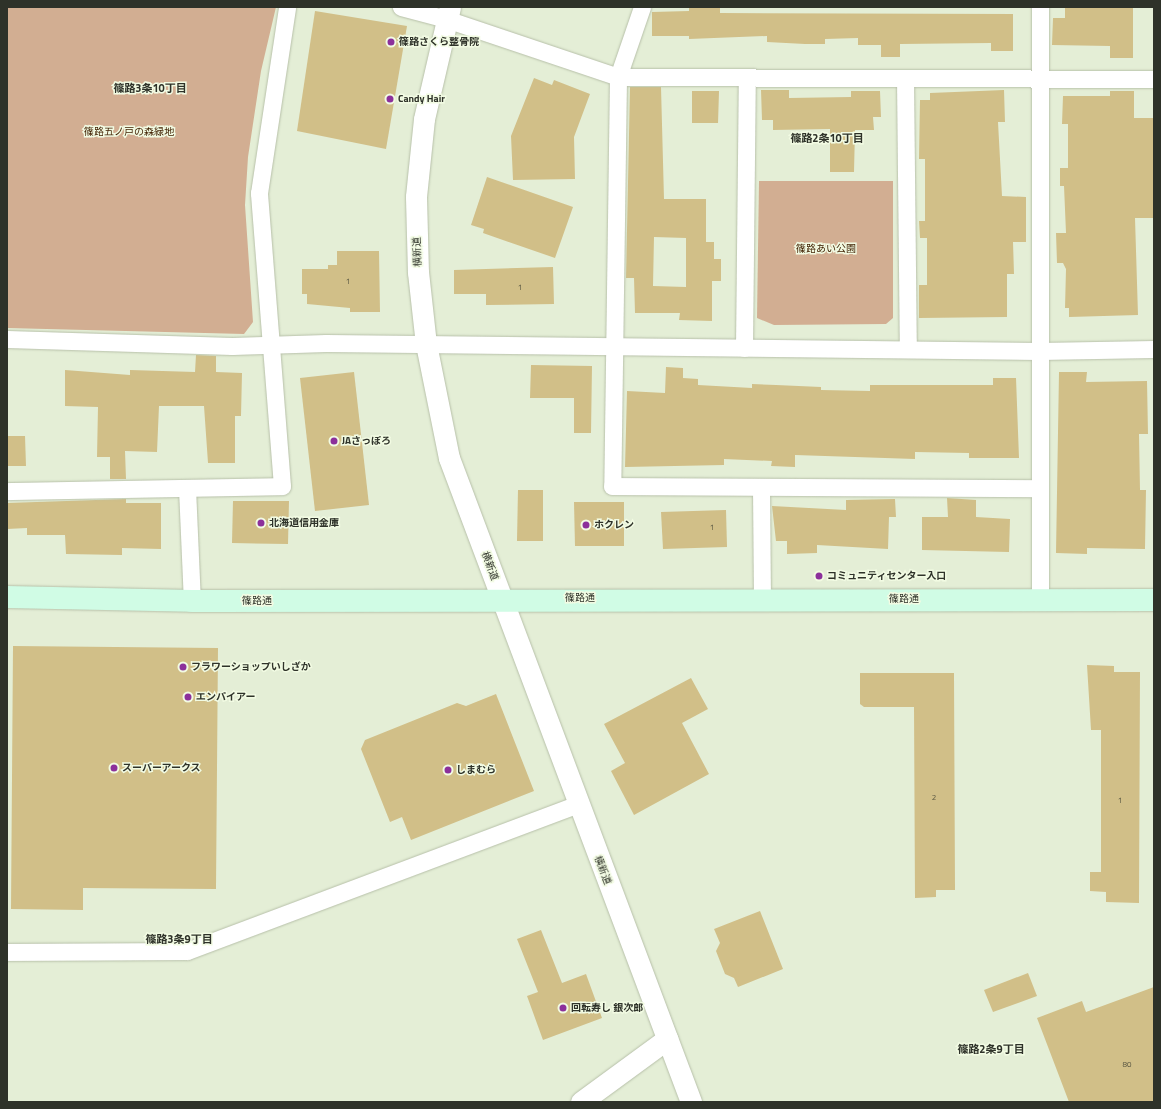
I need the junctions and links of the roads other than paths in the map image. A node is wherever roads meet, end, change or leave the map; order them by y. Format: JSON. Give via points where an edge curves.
{"nodes":[{"id":1,"x":287,"y":7,"type":"edge"},
{"id":2,"x":401,"y":7,"type":"edge"},
{"id":3,"x":642,"y":7,"type":"edge"},
{"id":4,"x":1040,"y":7,"type":"edge"},
{"id":5,"x":448,"y":13,"type":"edge"},
{"id":6,"x":618,"y":78,"type":"junction"},
{"id":7,"x":747,"y":78,"type":"junction"},
{"id":8,"x":905,"y":78,"type":"junction"},
{"id":9,"x":1040,"y":78,"type":"junction"},
{"id":10,"x":1154,"y":78,"type":"edge"},
{"id":11,"x":7,"y":339,"type":"edge"},
{"id":12,"x":426,"y":344,"type":"junction"},
{"id":13,"x":270,"y":345,"type":"junction"},
{"id":14,"x":612,"y":347,"type":"junction"},
{"id":15,"x":744,"y":348,"type":"junction"},
{"id":16,"x":908,"y":349,"type":"junction"},
{"id":17,"x":1154,"y":349,"type":"edge"},
{"id":18,"x":1038,"y":351,"type":"junction"},
{"id":19,"x":761,"y":487,"type":"junction"},
{"id":20,"x":187,"y":488,"type":"junction"},
{"id":21,"x":1040,"y":488,"type":"junction"},
{"id":22,"x":7,"y":490,"type":"edge"},
{"id":23,"x":7,"y":597,"type":"edge"},
{"id":24,"x":762,"y":598,"type":"junction"},
{"id":25,"x":503,"y":600,"type":"junction"},
{"id":26,"x":1040,"y":600,"type":"junction"},
{"id":27,"x":1154,"y":600,"type":"edge"},
{"id":28,"x":192,"y":601,"type":"junction"},
{"id":29,"x":578,"y":804,"type":"junction"},
{"id":30,"x":7,"y":952,"type":"edge"},
{"id":31,"x":667,"y":1039,"type":"junction"},
{"id":32,"x":581,"y":1102,"type":"edge"},
{"id":33,"x":691,"y":1102,"type":"edge"}],
"edges":[{"from":1,"to":13,"type":"street","via":[[259,193]]},
{"from":2,"to":5,"type":"street"},
{"from":3,"to":6,"type":"street"},
{"from":4,"to":9,"type":"street"},
{"from":5,"to":6,"type":"street"},
{"from":5,"to":12,"type":"street","name":"横新道","via":[[424,119],[416,197],[418,272]]},
{"from":6,"to":7,"type":"street"},
{"from":6,"to":14,"type":"street"},
{"from":7,"to":8,"type":"street"},
{"from":7,"to":15,"type":"street"},
{"from":8,"to":9,"type":"street"},
{"from":8,"to":16,"type":"street"},
{"from":9,"to":10,"type":"street"},
{"from":9,"to":18,"type":"street"},
{"from":11,"to":13,"type":"street"},
{"from":12,"to":13,"type":"street"},
{"from":12,"to":14,"type":"street"},
{"from":12,"to":25,"type":"street","name":"横新道","via":[[449,458]]},
{"from":13,"to":20,"type":"street","via":[[282,486]]},
{"from":14,"to":15,"type":"street"},
{"from":14,"to":19,"type":"street","via":[[612,486]]},
{"from":15,"to":16,"type":"street"},
{"from":16,"to":18,"type":"street"},
{"from":17,"to":18,"type":"street"},
{"from":18,"to":21,"type":"street"},
{"from":19,"to":21,"type":"street"},
{"from":19,"to":24,"type":"street"},
{"from":20,"to":22,"type":"street"},
{"from":20,"to":28,"type":"street"},
{"from":21,"to":26,"type":"street"},
{"from":23,"to":28,"type":"main road","name":"篠路通"},
{"from":24,"to":25,"type":"main road","name":"篠路通"},
{"from":24,"to":26,"type":"main road","name":"篠路通"},
{"from":25,"to":28,"type":"main road","name":"篠路通"},
{"from":25,"to":29,"type":"street","name":"横新道"},
{"from":26,"to":27,"type":"main road","name":"篠路通"},
{"from":29,"to":30,"type":"street","via":[[187,952]]},
{"from":29,"to":31,"type":"street","name":"横新道"},
{"from":31,"to":32,"type":"street"},
{"from":31,"to":33,"type":"street","name":"横新道"}]}
